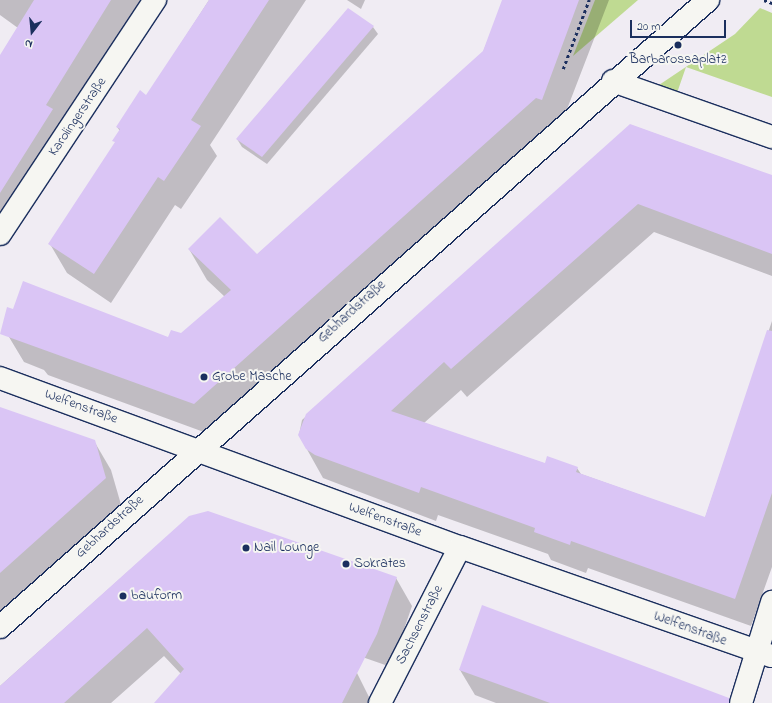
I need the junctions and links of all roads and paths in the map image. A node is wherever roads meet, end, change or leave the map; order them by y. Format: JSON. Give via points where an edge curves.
{"nodes":[{"id":1,"x":155,"y":0,"type":"edge"},
{"id":2,"x":589,"y":0,"type":"edge"},
{"id":3,"x":708,"y":0,"type":"edge"},
{"id":4,"x":764,"y":0,"type":"edge"},
{"id":5,"x":772,"y":3,"type":"edge"},
{"id":6,"x":563,"y":69,"type":"dead end"},
{"id":7,"x":613,"y":81,"type":"junction"},
{"id":8,"x":772,"y":138,"type":"edge"},
{"id":9,"x":0,"y":234,"type":"edge"},
{"id":10,"x":0,"y":378,"type":"edge"},
{"id":11,"x":195,"y":451,"type":"junction"},
{"id":12,"x":460,"y":546,"type":"junction"},
{"id":13,"x":772,"y":602,"type":"edge"},
{"id":14,"x":0,"y":627,"type":"edge"},
{"id":15,"x":765,"y":653,"type":"edge"},
{"id":16,"x":380,"y":703,"type":"edge"},
{"id":17,"x":741,"y":703,"type":"edge"}],
"edges":[{"from":1,"to":9,"type":"street","name":"Karolingerstraße"},
{"from":2,"to":6,"type":"path"},
{"from":3,"to":7,"type":"street","name":"Gebhardstraße"},
{"from":4,"to":5,"type":"path"},
{"from":7,"to":8,"type":"street"},
{"from":7,"to":11,"type":"street","name":"Gebhardstraße"},
{"from":10,"to":11,"type":"street","name":"Welfenstraße"},
{"from":11,"to":12,"type":"street","name":"Welfenstraße"},
{"from":11,"to":14,"type":"street","name":"Gebhardstraße"},
{"from":12,"to":15,"type":"street","name":"Welfenstraße"},
{"from":12,"to":16,"type":"street","name":"Sachsenstraße"},
{"from":13,"to":15,"type":"street"},
{"from":15,"to":17,"type":"street"}]}
